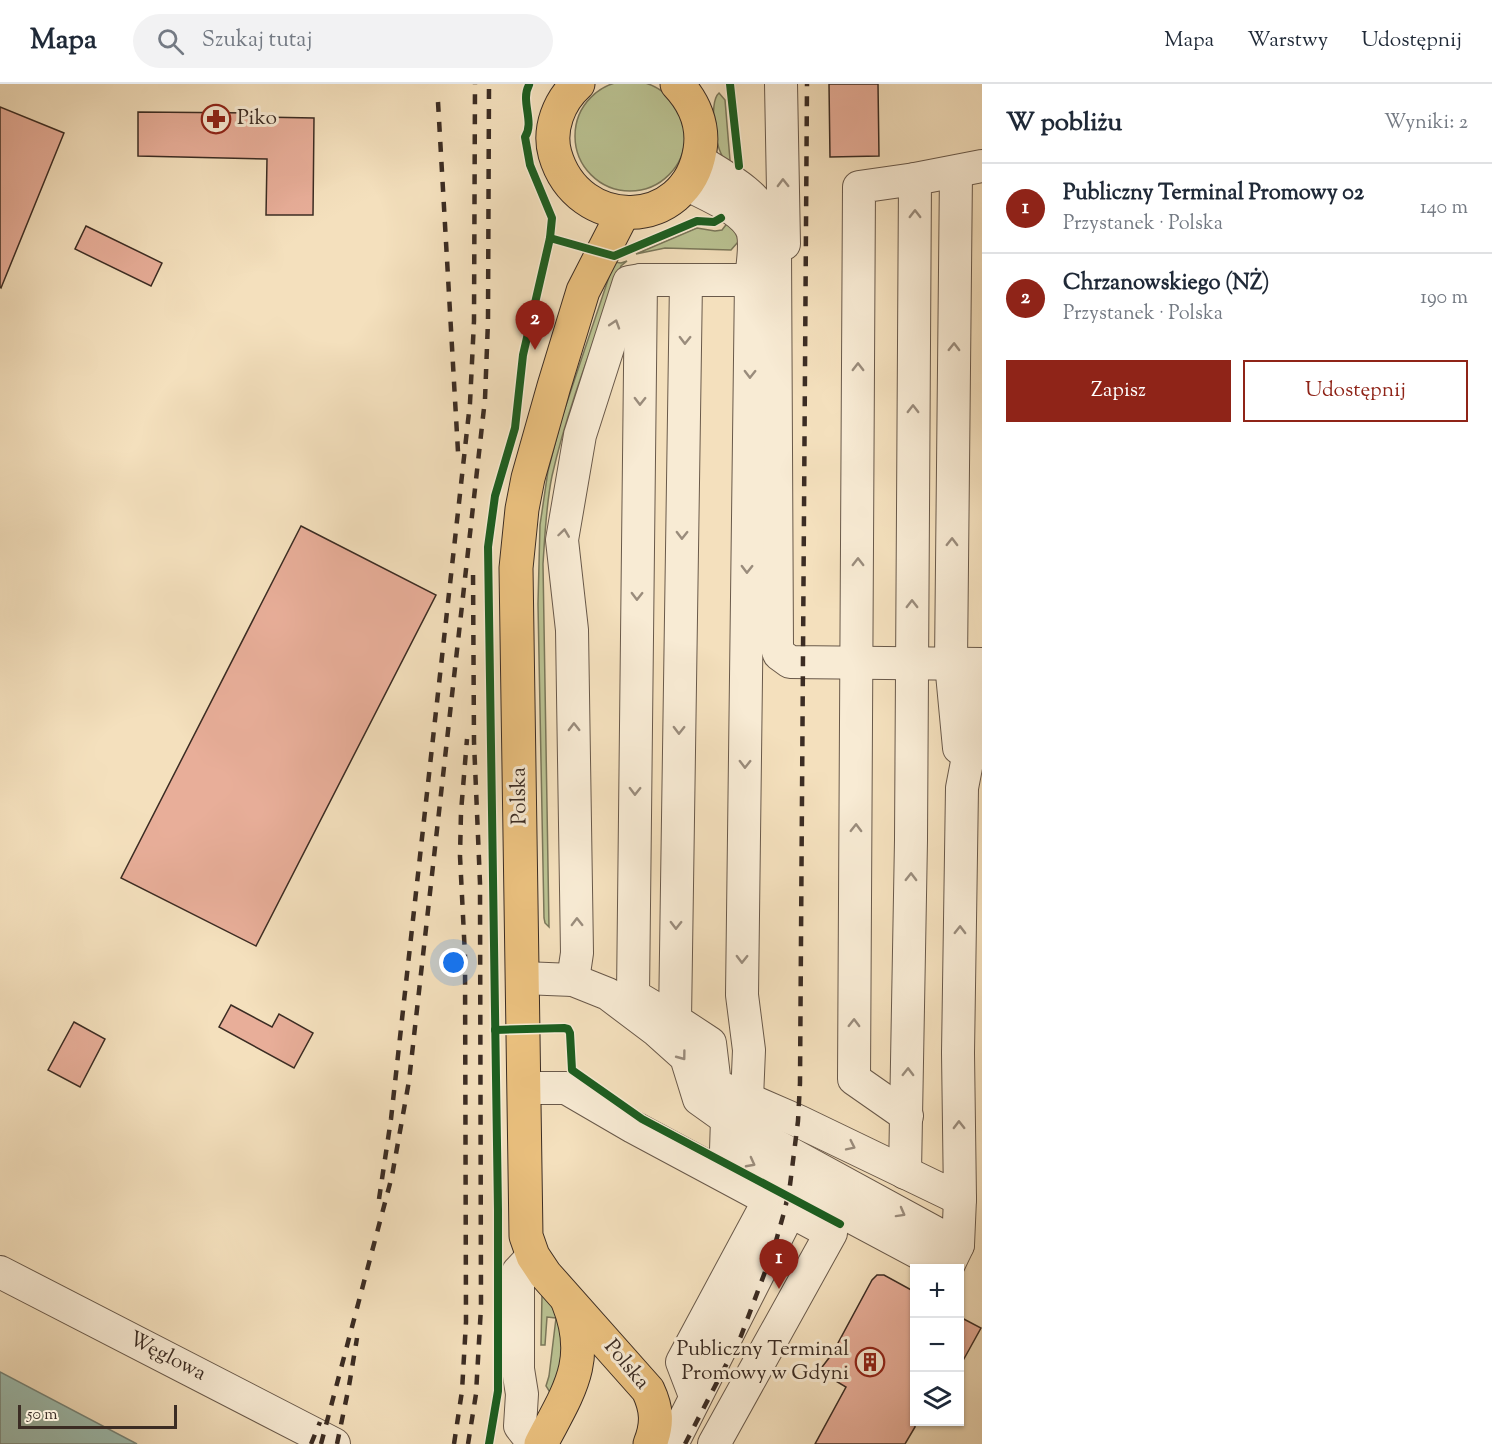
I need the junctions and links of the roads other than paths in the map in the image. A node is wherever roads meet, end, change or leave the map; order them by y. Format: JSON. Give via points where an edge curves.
{"nodes":[{"id":1,"x":781,"y":84,"type":"edge"},
{"id":2,"x":691,"y":89,"type":"edge"},
{"id":3,"x":565,"y":90,"type":"edge"},
{"id":4,"x":972,"y":168,"type":"edge"},
{"id":5,"x":692,"y":172,"type":"junction"},
{"id":6,"x":915,"y":179,"type":"junction"},
{"id":7,"x":591,"y":204,"type":"junction"},
{"id":8,"x":623,"y":213,"type":"junction"},
{"id":9,"x":641,"y":280,"type":"junction"},
{"id":10,"x":751,"y":280,"type":"junction"},
{"id":11,"x":686,"y":281,"type":"junction"},
{"id":12,"x":583,"y":291,"type":"junction"},
{"id":13,"x":790,"y":662,"type":"junction"},
{"id":14,"x":857,"y":663,"type":"junction"},
{"id":15,"x":912,"y":663,"type":"junction"},
{"id":16,"x":972,"y":669,"type":"edge"},
{"id":17,"x":523,"y":978,"type":"junction"},
{"id":18,"x":573,"y":980,"type":"junction"},
{"id":19,"x":675,"y":1020,"type":"junction"},
{"id":20,"x":524,"y":1088,"type":"junction"},
{"id":21,"x":737,"y":1108,"type":"junction"},
{"id":22,"x":907,"y":1116,"type":"junction"},
{"id":23,"x":905,"y":1173,"type":"junction"},
{"id":24,"x":960,"y":1199,"type":"junction"},
{"id":25,"x":779,"y":1206,"type":"junction"},
{"id":26,"x":0,"y":1272,"type":"edge"},
{"id":27,"x":548,"y":1276,"type":"junction"},
{"id":28,"x":334,"y":1444,"type":"edge"},
{"id":29,"x":534,"y":1444,"type":"edge"},
{"id":30,"x":542,"y":1444,"type":"edge"},
{"id":31,"x":650,"y":1444,"type":"edge"},
{"id":32,"x":672,"y":1444,"type":"edge"},
{"id":33,"x":714,"y":1444,"type":"edge"}],
"edges":[{"from":13,"to":1,"type":"lane","one_way":true},
{"from":2,"to":5,"type":"highway","via":[[701,140]]},
{"from":3,"to":7,"type":"highway","via":[[554,125],[553,148],[560,170],[573,189]]},
{"from":4,"to":6,"type":"lane"},
{"from":4,"to":16,"type":"lane"},
{"from":5,"to":8,"type":"highway","via":[[668,201],[647,210]]},
{"from":5,"to":10,"type":"lane","via":[[748,222],[754,241]]},
{"from":5,"to":13,"type":"lane","via":[[753,198],[762,208],[772,233],[777,271],[777,648]]},
{"from":14,"to":6,"type":"lane","one_way":true,"via":[[859,187]]},
{"from":15,"to":6,"type":"lane","one_way":true},
{"from":7,"to":8,"type":"highway"},
{"from":7,"to":12,"type":"highway","name":"Polska"},
{"from":8,"to":12,"type":"highway","name":"Polska"},
{"from":9,"to":11,"type":"lane"},
{"from":18,"to":9,"type":"lane","one_way":true,"via":[[577,953],[572,630],[562,540],[580,435],[629,282]]},
{"from":9,"to":19,"type":"lane","one_way":true,"via":[[633,994]]},
{"from":10,"to":11,"type":"lane"},
{"from":10,"to":21,"type":"lane","one_way":true,"via":[[742,995],[749,1050]]},
{"from":11,"to":19,"type":"lane","one_way":true},
{"from":12,"to":17,"type":"highway","name":"Polska","via":[[528,478],[518,538]]},
{"from":13,"to":14,"type":"lane"},
{"from":14,"to":15,"type":"lane"},
{"from":22,"to":14,"type":"lane","one_way":true,"via":[[854,1079]]},
{"from":15,"to":16,"type":"lane"},
{"from":22,"to":15,"type":"lane","one_way":true},
{"from":24,"to":16,"type":"lane","one_way":true,"via":[[962,788]]},
{"from":17,"to":18,"type":"lane"},
{"from":17,"to":20,"type":"highway","name":"Polska"},
{"from":18,"to":21,"type":"lane","one_way":true,"via":[[608,994],[686,1057],[699,1099]]},
{"from":19,"to":21,"type":"lane","via":[[710,1043],[715,1084]]},
{"from":25,"to":20,"type":"lane","one_way":true,"via":[[566,1088]]},
{"from":20,"to":27,"type":"highway","name":"Polska","via":[[526,1236]]},
{"from":21,"to":23,"type":"lane","one_way":true},
{"from":21,"to":24,"type":"lane","one_way":true,"via":[[958,1245]]},
{"from":22,"to":23,"type":"lane"},
{"from":23,"to":24,"type":"lane"},
{"from":25,"to":32,"type":"lane"},
{"from":25,"to":33,"type":"lane","via":[[831,1233]]},
{"from":26,"to":28,"type":"lane","name":"Węglowa"},
{"from":27,"to":29,"type":"lane","via":[[519,1272],[519,1426]]},
{"from":27,"to":30,"type":"highway","name":"Polska","via":[[575,1319],[579,1341],[572,1382]]},
{"from":27,"to":31,"type":"highway","name":"Polska","via":[[648,1390],[656,1418]]}]}
